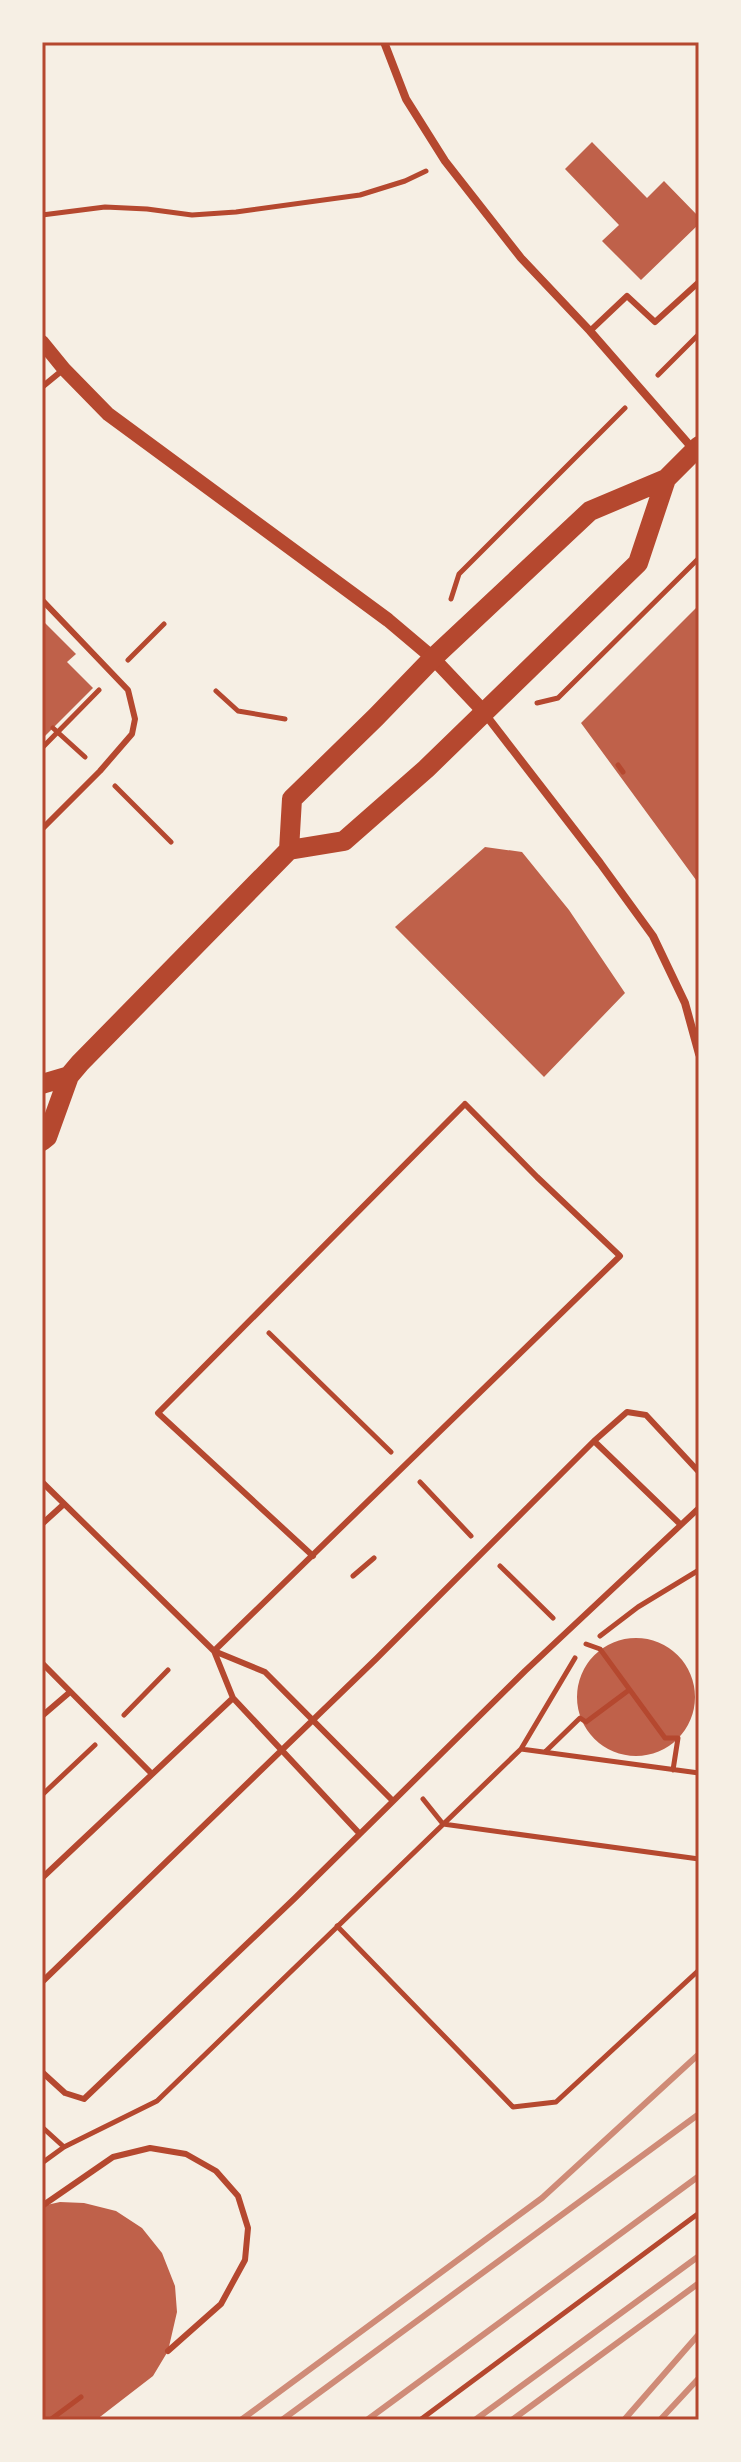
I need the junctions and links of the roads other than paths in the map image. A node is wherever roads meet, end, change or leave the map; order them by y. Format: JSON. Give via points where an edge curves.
{"nodes":[{"id":1,"x":384,"y":42,"type":"edge"},
{"id":2,"x":699,"y":282,"type":"edge"},
{"id":3,"x":590,"y":331,"type":"junction"},
{"id":4,"x":42,"y":342,"type":"edge"},
{"id":5,"x":64,"y":369,"type":"junction"},
{"id":6,"x":42,"y":387,"type":"edge"},
{"id":7,"x":697,"y":451,"type":"edge"},
{"id":8,"x":666,"y":479,"type":"junction"},
{"id":9,"x":42,"y":600,"type":"edge"},
{"id":10,"x":433,"y":658,"type":"junction"},
{"id":11,"x":485,"y":713,"type":"junction"},
{"id":12,"x":42,"y":829,"type":"edge"},
{"id":13,"x":289,"y":850,"type":"junction"},
{"id":14,"x":699,"y":1054,"type":"edge"},
{"id":15,"x":69,"y":1076,"type":"junction"},
{"id":16,"x":42,"y":1084,"type":"edge"},
{"id":17,"x":42,"y":1141,"type":"edge"},
{"id":18,"x":594,"y":1441,"type":"junction"},
{"id":19,"x":699,"y":1472,"type":"edge"},
{"id":20,"x":42,"y":1482,"type":"edge"},
{"id":21,"x":64,"y":1504,"type":"junction"},
{"id":22,"x":699,"y":1508,"type":"edge"},
{"id":23,"x":42,"y":1524,"type":"edge"},
{"id":24,"x":681,"y":1525,"type":"junction"},
{"id":25,"x":313,"y":1556,"type":"junction"},
{"id":26,"x":214,"y":1651,"type":"junction"},
{"id":27,"x":42,"y":1663,"type":"edge"},
{"id":28,"x":70,"y":1692,"type":"junction"},
{"id":29,"x":233,"y":1698,"type":"junction"},
{"id":30,"x":42,"y":1716,"type":"edge"},
{"id":31,"x":312,"y":1720,"type":"junction"},
{"id":32,"x":282,"y":1750,"type":"junction"},
{"id":33,"x":152,"y":1774,"type":"junction"},
{"id":34,"x":393,"y":1801,"type":"junction"},
{"id":35,"x":359,"y":1833,"type":"junction"},
{"id":36,"x":42,"y":1878,"type":"edge"},
{"id":37,"x":42,"y":1982,"type":"edge"},
{"id":38,"x":42,"y":2072,"type":"edge"},
{"id":39,"x":42,"y":2206,"type":"edge"},
{"id":40,"x":168,"y":2351,"type":"dead end"}],
"edges":[{"from":1,"to":3,"type":"street","via":[[406,99],[445,161],[521,258]]},
{"from":2,"to":3,"type":"lane","via":[[655,322],[627,296]]},
{"from":3,"to":7,"type":"street"},
{"from":4,"to":5,"type":"street"},
{"from":5,"to":6,"type":"lane"},
{"from":5,"to":10,"type":"street","via":[[108,414]]},
{"from":7,"to":8,"type":"main road"},
{"from":8,"to":10,"type":"main road","via":[[590,511]]},
{"from":8,"to":11,"type":"main road","via":[[638,563]]},
{"from":9,"to":12,"type":"lane","via":[[128,690],[135,719],[132,734]]},
{"from":10,"to":11,"type":"street"},
{"from":10,"to":13,"type":"main road","via":[[292,799]]},
{"from":11,"to":13,"type":"main road","via":[[344,841]]},
{"from":11,"to":14,"type":"street","via":[[653,936],[685,1003]]},
{"from":13,"to":15,"type":"main road"},
{"from":15,"to":16,"type":"main road"},
{"from":15,"to":17,"type":"main road"},
{"from":18,"to":19,"type":"lane","via":[[627,1412],[646,1415]]},
{"from":18,"to":24,"type":"lane"},
{"from":18,"to":31,"type":"lane"},
{"from":20,"to":21,"type":"lane"},
{"from":21,"to":23,"type":"lane"},
{"from":21,"to":26,"type":"lane"},
{"from":22,"to":24,"type":"lane"},
{"from":24,"to":34,"type":"lane"},
{"from":25,"to":25,"type":"lane","via":[[620,1256],[465,1104],[158,1413]]},
{"from":25,"to":26,"type":"lane"},
{"from":26,"to":29,"type":"lane"},
{"from":26,"to":31,"type":"lane","via":[[265,1672]]},
{"from":27,"to":28,"type":"lane"},
{"from":28,"to":30,"type":"lane"},
{"from":28,"to":33,"type":"lane"},
{"from":29,"to":32,"type":"lane"},
{"from":29,"to":33,"type":"lane"},
{"from":31,"to":32,"type":"lane"},
{"from":31,"to":34,"type":"lane"},
{"from":32,"to":35,"type":"lane"},
{"from":32,"to":37,"type":"lane"},
{"from":33,"to":36,"type":"lane"},
{"from":34,"to":35,"type":"lane"},
{"from":35,"to":38,"type":"lane","via":[[84,2099],[65,2093]]},
{"from":39,"to":40,"type":"lane","via":[[113,2157],[150,2148],[186,2154],[216,2171],[238,2196],[248,2228],[245,2260],[221,2304]]}]}
